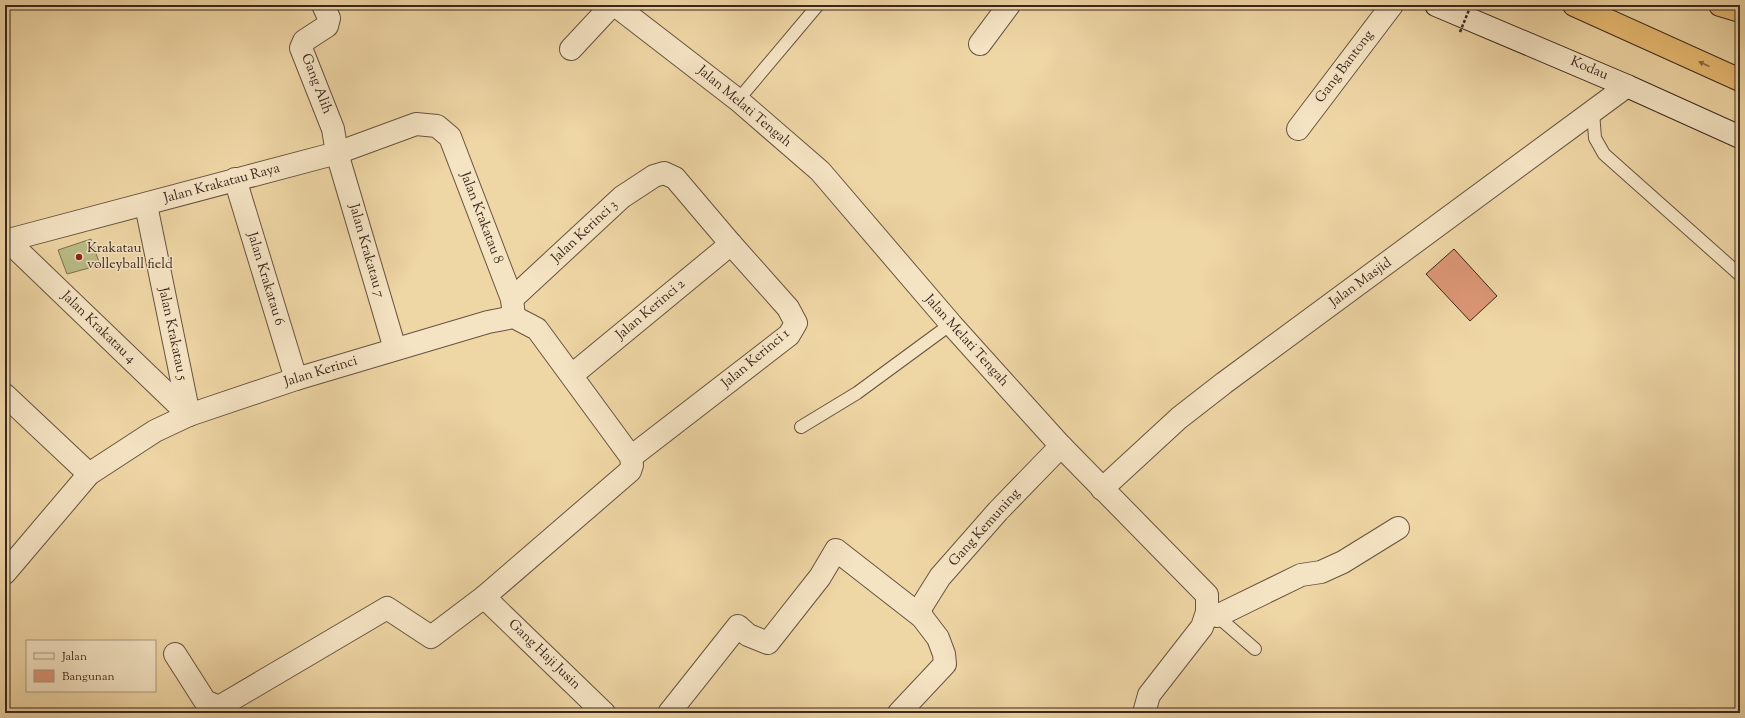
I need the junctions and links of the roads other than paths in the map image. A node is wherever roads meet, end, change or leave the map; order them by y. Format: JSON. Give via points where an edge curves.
{"nodes":[{"id":1,"x":323,"y":5,"type":"edge"},
{"id":2,"x":612,"y":5,"type":"edge"},
{"id":3,"x":615,"y":5,"type":"edge"},
{"id":4,"x":818,"y":5,"type":"edge"},
{"id":5,"x":1009,"y":5,"type":"edge"},
{"id":6,"x":1392,"y":5,"type":"edge"},
{"id":7,"x":1436,"y":5,"type":"edge"},
{"id":8,"x":1574,"y":5,"type":"edge"},
{"id":9,"x":1720,"y":5,"type":"edge"},
{"id":10,"x":1740,"y":11,"type":"edge"},
{"id":11,"x":980,"y":44,"type":"dead end"},
{"id":12,"x":571,"y":49,"type":"dead end"},
{"id":13,"x":1740,"y":80,"type":"edge"},
{"id":14,"x":1627,"y":86,"type":"junction"},
{"id":15,"x":738,"y":100,"type":"junction"},
{"id":16,"x":1593,"y":112,"type":"junction"},
{"id":17,"x":437,"y":126,"type":"joint"},
{"id":18,"x":1298,"y":128,"type":"dead end"},
{"id":19,"x":1740,"y":137,"type":"edge"},
{"id":20,"x":337,"y":153,"type":"junction"},
{"id":21,"x":664,"y":173,"type":"joint"},
{"id":22,"x":235,"y":180,"type":"junction"},
{"id":23,"x":146,"y":205,"type":"junction"},
{"id":24,"x":6,"y":241,"type":"edge"},
{"id":25,"x":731,"y":244,"type":"junction"},
{"id":26,"x":1740,"y":275,"type":"edge"},
{"id":27,"x":513,"y":308,"type":"junction"},
{"id":28,"x":951,"y":324,"type":"junction"},
{"id":29,"x":395,"y":349,"type":"junction"},
{"id":30,"x":572,"y":375,"type":"junction"},
{"id":31,"x":296,"y":379,"type":"junction"},
{"id":32,"x":5,"y":395,"type":"edge"},
{"id":33,"x":189,"y":415,"type":"junction"},
{"id":34,"x":800,"y":427,"type":"dead end"},
{"id":35,"x":1061,"y":446,"type":"junction"},
{"id":36,"x":631,"y":457,"type":"junction"},
{"id":37,"x":89,"y":474,"type":"junction"},
{"id":38,"x":1102,"y":490,"type":"junction"},
{"id":39,"x":1398,"y":528,"type":"dead end"},
{"id":40,"x":8,"y":564,"type":"edge"},
{"id":41,"x":484,"y":597,"type":"junction"},
{"id":42,"x":1212,"y":614,"type":"junction"},
{"id":43,"x":922,"y":617,"type":"junction"},
{"id":44,"x":1255,"y":649,"type":"dead end"},
{"id":45,"x":175,"y":654,"type":"dead end"},
{"id":46,"x":604,"y":713,"type":"edge"},
{"id":47,"x":669,"y":713,"type":"edge"},
{"id":48,"x":900,"y":713,"type":"edge"},
{"id":49,"x":1144,"y":713,"type":"edge"}],
"edges":[{"from":1,"to":20,"type":"street","name":"Gang Alih","via":[[329,18],[327,26],[304,41],[301,48],[333,129]]},
{"from":2,"to":12,"type":"street"},
{"from":3,"to":15,"type":"street","name":"Jalan Melati Tengah"},
{"from":4,"to":15,"type":"lane"},
{"from":5,"to":11,"type":"street"},
{"from":6,"to":18,"type":"street","name":"Gang Bantong"},
{"from":7,"to":14,"type":"street","name":"Kodau"},
{"from":13,"to":8,"type":"highway","one_way":true},
{"from":9,"to":10,"type":"highway"},
{"from":14,"to":16,"type":"street","name":"Jalan Masjid"},
{"from":14,"to":19,"type":"street","name":"Kodau"},
{"from":15,"to":28,"type":"street","name":"Jalan Melati Tengah","via":[[820,171]]},
{"from":16,"to":26,"type":"lane","via":[[1595,138],[1604,154]]},
{"from":16,"to":38,"type":"street","name":"Jalan Masjid","via":[[1224,383],[1179,418]]},
{"from":17,"to":20,"type":"street","name":"Jalan Krakatau Raya","via":[[416,124]]},
{"from":17,"to":27,"type":"street","name":"Jalan Krakatau 8","via":[[450,137]]},
{"from":20,"to":22,"type":"street","name":"Jalan Krakatau Raya"},
{"from":20,"to":29,"type":"street","name":"Jalan Krakatau 7"},
{"from":21,"to":25,"type":"street","name":"Jalan Kerinci 1","via":[[675,178]]},
{"from":21,"to":27,"type":"street","name":"Jalan Kerinci 3","via":[[654,176],[622,197]]},
{"from":22,"to":23,"type":"street","name":"Jalan Krakatau Raya"},
{"from":22,"to":31,"type":"street","name":"Jalan Krakatau 6"},
{"from":23,"to":24,"type":"street","name":"Jalan Krakatau Raya"},
{"from":23,"to":33,"type":"street","name":"Jalan Krakatau 5"},
{"from":24,"to":33,"type":"street","name":"Jalan Krakatau 4"},
{"from":25,"to":30,"type":"street","name":"Jalan Kerinci 2"},
{"from":25,"to":36,"type":"street","name":"Jalan Kerinci 1","via":[[788,308],[796,323],[789,335]]},
{"from":27,"to":29,"type":"street","name":"Jalan Kerinci","via":[[488,322]]},
{"from":27,"to":30,"type":"street","via":[[537,329]]},
{"from":28,"to":34,"type":"lane","via":[[857,392]]},
{"from":28,"to":35,"type":"street","name":"Jalan Melati Tengah"},
{"from":29,"to":31,"type":"street","name":"Jalan Kerinci"},
{"from":30,"to":36,"type":"street"},
{"from":31,"to":33,"type":"street","name":"Jalan Kerinci"},
{"from":32,"to":37,"type":"street"},
{"from":33,"to":37,"type":"street","name":"Jalan Kerinci","via":[[155,431]]},
{"from":35,"to":38,"type":"street","name":"Jalan Melati Tengah"},
{"from":35,"to":43,"type":"street","name":"Gang Kemuning","via":[[998,511],[940,577],[920,609]]},
{"from":36,"to":41,"type":"street","via":[[630,471]]},
{"from":37,"to":40,"type":"street","name":"Jalan Kerinci"},
{"from":38,"to":42,"type":"street","name":"Jalan Melati Tengah","via":[[1207,595]]},
{"from":39,"to":42,"type":"street","via":[[1322,572],[1301,575]]},
{"from":41,"to":45,"type":"street","via":[[431,637],[387,608],[219,707],[205,701]]},
{"from":41,"to":46,"type":"street","name":"Gang Haji Jusin"},
{"from":42,"to":44,"type":"lane"},
{"from":42,"to":49,"type":"street","name":"Jalan Melati Tengah","via":[[1149,695]]},
{"from":43,"to":47,"type":"street","via":[[836,550],[820,577],[768,642],[748,635],[738,626]]},
{"from":43,"to":48,"type":"street","via":[[938,638],[945,664]]}]}
